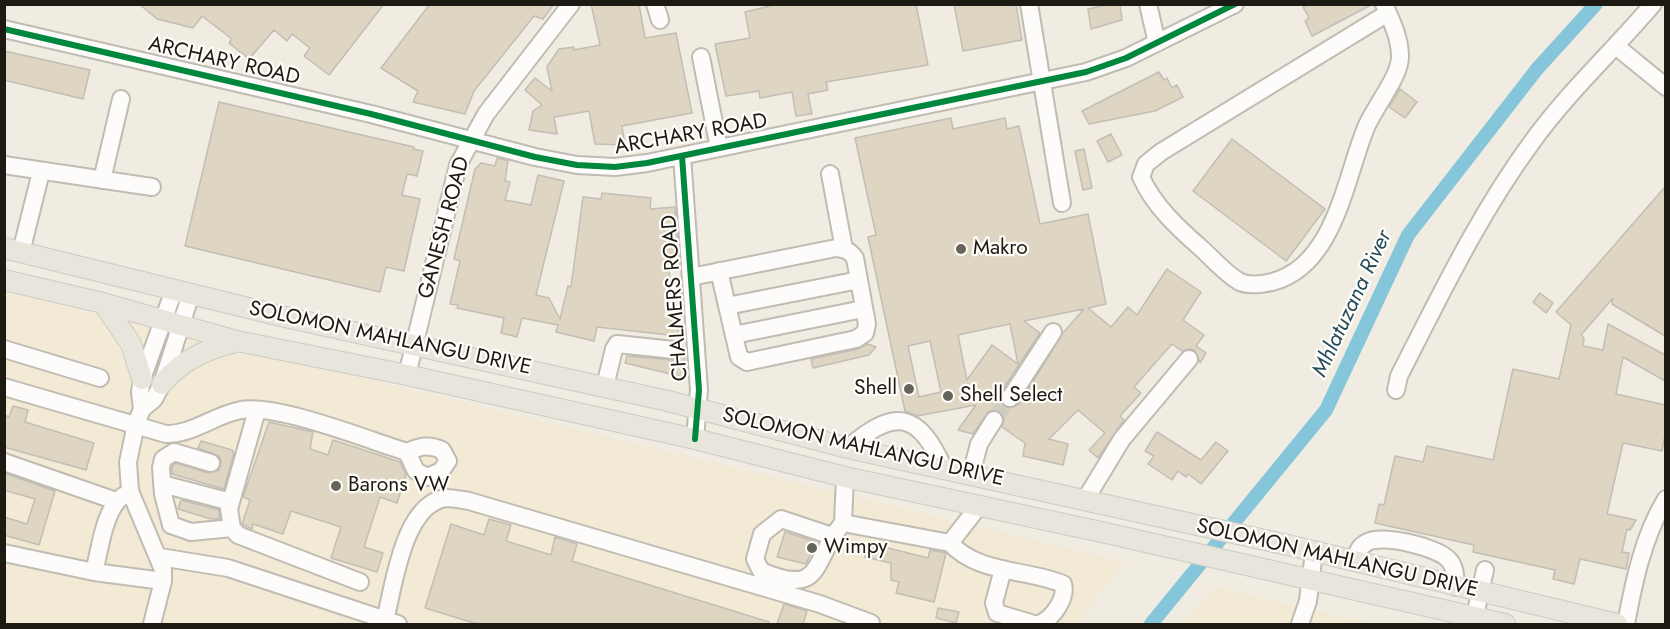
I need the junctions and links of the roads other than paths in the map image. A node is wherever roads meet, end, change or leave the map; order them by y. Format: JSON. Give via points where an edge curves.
{"nodes":[{"id":1,"x":571,"y":4,"type":"edge"},
{"id":2,"x":1029,"y":4,"type":"edge"},
{"id":3,"x":1148,"y":4,"type":"edge"},
{"id":4,"x":1235,"y":4,"type":"edge"},
{"id":5,"x":1653,"y":4,"type":"edge"},
{"id":6,"x":1386,"y":9,"type":"edge"},
{"id":7,"x":4,"y":29,"type":"edge"},
{"id":8,"x":1157,"y":43,"type":"junction"},
{"id":9,"x":1617,"y":47,"type":"junction"},
{"id":10,"x":701,"y":57,"type":"dead end"},
{"id":11,"x":1042,"y":81,"type":"junction"},
{"id":12,"x":1665,"y":87,"type":"edge"},
{"id":13,"x":121,"y":99,"type":"dead end"},
{"id":14,"x":471,"y":139,"type":"junction"},
{"id":15,"x":719,"y":148,"type":"junction"},
{"id":16,"x":682,"y":156,"type":"junction"},
{"id":17,"x":4,"y":165,"type":"edge"},
{"id":18,"x":41,"y":172,"type":"junction"},
{"id":19,"x":830,"y":174,"type":"dead end"},
{"id":20,"x":102,"y":180,"type":"junction"},
{"id":21,"x":152,"y":187,"type":"dead end"},
{"id":22,"x":1062,"y":203,"type":"dead end"},
{"id":23,"x":844,"y":249,"type":"junction"},
{"id":24,"x":13,"y":250,"type":"edge"},
{"id":25,"x":718,"y":271,"type":"junction"},
{"id":26,"x":691,"y":277,"type":"junction"},
{"id":27,"x":4,"y":280,"type":"edge"},
{"id":28,"x":859,"y":280,"type":"junction"},
{"id":29,"x":182,"y":292,"type":"junction"},
{"id":30,"x":103,"y":303,"type":"junction"},
{"id":31,"x":727,"y":306,"type":"junction"},
{"id":32,"x":863,"y":309,"type":"junction"},
{"id":33,"x":172,"y":324,"type":"junction"},
{"id":34,"x":1053,"y":332,"type":"dead end"},
{"id":35,"x":734,"y":335,"type":"junction"},
{"id":36,"x":237,"y":341,"type":"junction"},
{"id":37,"x":414,"y":347,"type":"junction"},
{"id":38,"x":4,"y":349,"type":"edge"},
{"id":39,"x":674,"y":350,"type":"dead end"},
{"id":40,"x":1190,"y":359,"type":"dead end"},
{"id":41,"x":407,"y":375,"type":"junction"},
{"id":42,"x":100,"y":378,"type":"dead end"},
{"id":43,"x":142,"y":379,"type":"junction"},
{"id":44,"x":162,"y":384,"type":"junction"},
{"id":45,"x":605,"y":386,"type":"junction"},
{"id":46,"x":4,"y":387,"type":"edge"},
{"id":47,"x":1396,"y":390,"type":"dead end"},
{"id":48,"x":1010,"y":398,"type":"tunnel mouth"},
{"id":49,"x":699,"y":409,"type":"junction"},
{"id":50,"x":257,"y":410,"type":"junction"},
{"id":51,"x":139,"y":417,"type":"junction"},
{"id":52,"x":994,"y":420,"type":"tunnel mouth"},
{"id":53,"x":696,"y":439,"type":"junction"},
{"id":54,"x":848,"y":448,"type":"junction"},
{"id":55,"x":407,"y":452,"type":"dead end"},
{"id":56,"x":4,"y":462,"type":"edge"},
{"id":57,"x":211,"y":463,"type":"dead end"},
{"id":58,"x":944,"y":469,"type":"junction"},
{"id":59,"x":971,"y":475,"type":"junction"},
{"id":60,"x":845,"y":477,"type":"junction"},
{"id":61,"x":162,"y":484,"type":"junction"},
{"id":62,"x":130,"y":491,"type":"junction"},
{"id":63,"x":1665,"y":499,"type":"edge"},
{"id":64,"x":1085,"y":500,"type":"junction"},
{"id":65,"x":116,"y":501,"type":"junction"},
{"id":66,"x":231,"y":502,"type":"junction"},
{"id":67,"x":978,"y":507,"type":"junction"},
{"id":68,"x":843,"y":523,"type":"junction"},
{"id":69,"x":1660,"y":524,"type":"edge"},
{"id":70,"x":231,"y":528,"type":"junction"},
{"id":71,"x":832,"y":536,"type":"junction"},
{"id":72,"x":951,"y":543,"type":"junction"},
{"id":73,"x":1306,"y":550,"type":"junction"},
{"id":74,"x":4,"y":553,"type":"edge"},
{"id":75,"x":160,"y":557,"type":"junction"},
{"id":76,"x":1354,"y":562,"type":"junction"},
{"id":77,"x":1003,"y":568,"type":"junction"},
{"id":78,"x":1485,"y":570,"type":"dead end"},
{"id":79,"x":94,"y":572,"type":"junction"},
{"id":80,"x":163,"y":581,"type":"junction"},
{"id":81,"x":1312,"y":581,"type":"junction"},
{"id":82,"x":360,"y":582,"type":"dead end"},
{"id":83,"x":1456,"y":587,"type":"junction"},
{"id":84,"x":1481,"y":593,"type":"junction"},
{"id":85,"x":1475,"y":616,"type":"junction"},
{"id":86,"x":392,"y":622,"type":"edge"},
{"id":87,"x":871,"y":623,"type":"edge"},
{"id":88,"x":152,"y":624,"type":"edge"},
{"id":89,"x":1037,"y":624,"type":"edge"},
{"id":90,"x":1299,"y":624,"type":"edge"},
{"id":91,"x":1505,"y":624,"type":"edge"},
{"id":92,"x":1617,"y":624,"type":"edge"},
{"id":93,"x":1626,"y":624,"type":"edge"}],
"edges":[{"from":1,"to":14,"type":"street","name":"GANESH ROAD"},
{"from":2,"to":11,"type":"street"},
{"from":3,"to":8,"type":"street"},
{"from":4,"to":8,"type":"street","name":"ARCHARY ROAD"},
{"from":5,"to":9,"type":"street"},
{"from":6,"to":6,"type":"street","via":[[1398,38],[1401,59],[1368,122],[1350,166],[1340,209],[1326,236],[1305,263],[1282,279],[1263,284],[1242,283],[1164,212],[1141,177],[1146,164]]},
{"from":7,"to":14,"type":"street","name":"ARCHARY ROAD"},
{"from":8,"to":11,"type":"street","name":"ARCHARY ROAD","via":[[1086,72]]},
{"from":9,"to":12,"type":"street"},
{"from":9,"to":47,"type":"street","via":[[1572,92],[1532,142],[1477,225],[1399,376]]},
{"from":10,"to":15,"type":"street"},
{"from":11,"to":15,"type":"street","name":"ARCHARY ROAD"},
{"from":11,"to":22,"type":"street"},
{"from":13,"to":20,"type":"street"},
{"from":14,"to":16,"type":"street","name":"ARCHARY ROAD","via":[[577,165],[615,167]]},
{"from":14,"to":37,"type":"street","name":"GANESH ROAD","via":[[458,165]]},
{"from":15,"to":16,"type":"street","name":"ARCHARY ROAD"},
{"from":16,"to":26,"type":"street","name":"CHALMERS ROAD"},
{"from":17,"to":18,"type":"street"},
{"from":18,"to":20,"type":"street"},
{"from":18,"to":24,"type":"street"},
{"from":19,"to":23,"type":"street"},
{"from":20,"to":21,"type":"street"},
{"from":23,"to":25,"type":"street"},
{"from":23,"to":28,"type":"street","via":[[855,258]]},
{"from":24,"to":29,"type":"main road","name":"SOLOMON MAHLANGU DRIVE"},
{"from":25,"to":26,"type":"street"},
{"from":25,"to":31,"type":"street"},
{"from":26,"to":49,"type":"street","name":"CHALMERS ROAD"},
{"from":27,"to":30,"type":"main road","name":"SOLOMON MAHLANGU DRIVE"},
{"from":28,"to":31,"type":"street"},
{"from":28,"to":32,"type":"street"},
{"from":29,"to":33,"type":"street"},
{"from":29,"to":37,"type":"main road","name":"SOLOMON MAHLANGU DRIVE"},
{"from":30,"to":33,"type":"main road","name":"SOLOMON MAHLANGU DRIVE"},
{"from":30,"to":43,"type":"main road","via":[[131,344]]},
{"from":31,"to":35,"type":"street"},
{"from":32,"to":35,"type":"street"},
{"from":32,"to":35,"type":"street","via":[[865,333],[856,339],[755,362],[739,357]]},
{"from":33,"to":36,"type":"main road","name":"SOLOMON MAHLANGU DRIVE"},
{"from":33,"to":43,"type":"street"},
{"from":33,"to":44,"type":"street"},
{"from":34,"to":48,"type":"street"},
{"from":36,"to":41,"type":"main road","name":"SOLOMON MAHLANGU DRIVE"},
{"from":36,"to":44,"type":"main road","via":[[193,356],[176,367]]},
{"from":37,"to":41,"type":"street","name":"GANESH ROAD"},
{"from":37,"to":45,"type":"main road","name":"SOLOMON MAHLANGU DRIVE"},
{"from":38,"to":42,"type":"street"},
{"from":39,"to":45,"type":"street","via":[[618,344]]},
{"from":40,"to":64,"type":"street","via":[[1122,439]]},
{"from":41,"to":53,"type":"main road","name":"SOLOMON MAHLANGU DRIVE"},
{"from":43,"to":51,"type":"street"},
{"from":44,"to":51,"type":"street"},
{"from":45,"to":49,"type":"main road","name":"SOLOMON MAHLANGU DRIVE"},
{"from":46,"to":51,"type":"street"},
{"from":49,"to":53,"type":"street","name":"CHALMERS ROAD"},
{"from":49,"to":54,"type":"main road","name":"SOLOMON MAHLANGU DRIVE"},
{"from":50,"to":51,"type":"street","via":[[240,411],[180,434],[166,434]]},
{"from":50,"to":55,"type":"street","via":[[279,412]]},
{"from":50,"to":66,"type":"street"},
{"from":51,"to":62,"type":"street","via":[[128,462]]},
{"from":52,"to":59,"type":"street","via":[[980,444]]},
{"from":53,"to":60,"type":"main road","name":"SOLOMON MAHLANGU DRIVE"},
{"from":54,"to":58,"type":"main road","name":"SOLOMON MAHLANGU DRIVE"},
{"from":54,"to":58,"type":"street","via":[[881,424],[917,425]]},
{"from":56,"to":65,"type":"street"},
{"from":57,"to":61,"type":"street","via":[[174,452],[167,454],[161,468]]},
{"from":58,"to":59,"type":"main road","name":"SOLOMON MAHLANGU DRIVE"},
{"from":59,"to":64,"type":"main road","name":"SOLOMON MAHLANGU DRIVE"},
{"from":60,"to":67,"type":"main road","name":"SOLOMON MAHLANGU DRIVE"},
{"from":60,"to":68,"type":"street"},
{"from":61,"to":66,"type":"street"},
{"from":61,"to":70,"type":"street","via":[[168,521],[175,528],[205,533]]},
{"from":62,"to":65,"type":"street"},
{"from":62,"to":75,"type":"street"},
{"from":63,"to":69,"type":"street"},
{"from":64,"to":73,"type":"main road","name":"SOLOMON MAHLANGU DRIVE"},
{"from":65,"to":79,"type":"street"},
{"from":66,"to":70,"type":"street"},
{"from":67,"to":72,"type":"street"},
{"from":67,"to":81,"type":"main road","name":"SOLOMON MAHLANGU DRIVE"},
{"from":68,"to":71,"type":"street"},
{"from":68,"to":72,"type":"street"},
{"from":69,"to":93,"type":"street","via":[[1641,555]]},
{"from":70,"to":82,"type":"street","via":[[238,535]]},
{"from":71,"to":71,"type":"street","via":[[815,571],[805,580],[761,571],[755,559],[762,534],[781,519]]},
{"from":72,"to":77,"type":"street","via":[[965,556]]},
{"from":73,"to":76,"type":"main road","name":"SOLOMON MAHLANGU DRIVE"},
{"from":73,"to":81,"type":"street"},
{"from":74,"to":79,"type":"street"},
{"from":75,"to":80,"type":"street"},
{"from":75,"to":86,"type":"street","via":[[228,568]]},
{"from":76,"to":83,"type":"main road","name":"SOLOMON MAHLANGU DRIVE"},
{"from":76,"to":83,"type":"street","via":[[1358,549],[1365,543],[1383,538],[1439,552],[1448,558]]},
{"from":77,"to":89,"type":"street","via":[[994,603],[997,613]]},
{"from":77,"to":89,"type":"street","via":[[1063,584],[1063,597],[1050,616]]},
{"from":78,"to":84,"type":"street"},
{"from":79,"to":80,"type":"street"},
{"from":80,"to":88,"type":"street"},
{"from":81,"to":85,"type":"main road","name":"SOLOMON MAHLANGU DRIVE"},
{"from":81,"to":90,"type":"street"},
{"from":83,"to":84,"type":"main road","name":"SOLOMON MAHLANGU DRIVE"},
{"from":84,"to":85,"type":"street"},
{"from":84,"to":92,"type":"main road","name":"SOLOMON MAHLANGU DRIVE"},
{"from":85,"to":91,"type":"main road","name":"SOLOMON MAHLANGU DRIVE"},
{"from":86,"to":87,"type":"street","via":[[410,529],[418,514],[446,498],[469,501],[820,604]]}]}
